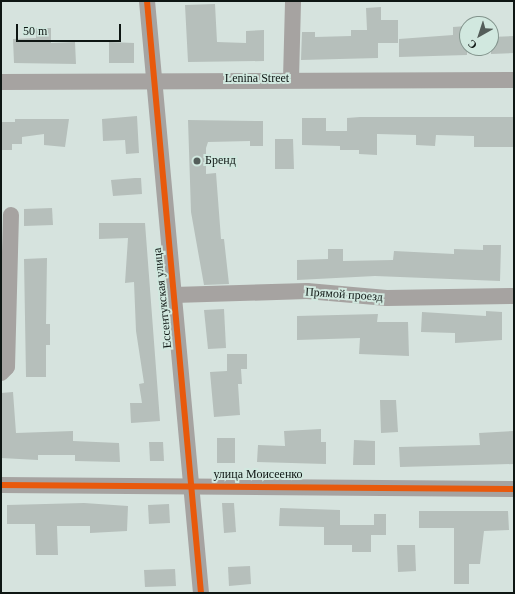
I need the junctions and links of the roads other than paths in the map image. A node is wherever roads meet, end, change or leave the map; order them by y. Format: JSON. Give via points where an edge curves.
{"nodes":[{"id":1,"x":147,"y":1,"type":"edge"},
{"id":2,"x":292,"y":1,"type":"edge"},
{"id":3,"x":151,"y":79,"type":"junction"},
{"id":4,"x":291,"y":79,"type":"junction"},
{"id":5,"x":514,"y":80,"type":"edge"},
{"id":6,"x":1,"y":82,"type":"edge"},
{"id":7,"x":11,"y":215,"type":"dead end"},
{"id":8,"x":174,"y":295,"type":"junction"},
{"id":9,"x":514,"y":296,"type":"edge"},
{"id":10,"x":1,"y":373,"type":"edge"},
{"id":11,"x":1,"y":485,"type":"edge"},
{"id":12,"x":194,"y":486,"type":"junction"},
{"id":13,"x":514,"y":489,"type":"edge"},
{"id":14,"x":201,"y":593,"type":"edge"}],
"edges":[{"from":1,"to":3,"type":"street","name":"Ессентукская улица"},
{"from":2,"to":4,"type":"street"},
{"from":3,"to":4,"type":"street","name":"Lenina Street"},
{"from":3,"to":6,"type":"street","name":"Lenina Street"},
{"from":3,"to":8,"type":"street","name":"Ессентукская улица"},
{"from":4,"to":5,"type":"street","name":"Lenina Street"},
{"from":7,"to":10,"type":"street","via":[[7,367]]},
{"from":8,"to":9,"type":"street","name":"Прямой проезд","via":[[307,291],[387,298]]},
{"from":8,"to":12,"type":"street","name":"Ессентукская улица"},
{"from":11,"to":12,"type":"street","name":"улица Моисеенко"},
{"from":12,"to":13,"type":"street","name":"улица Моисеенко"},
{"from":12,"to":14,"type":"street","name":"Ессентукская улица"}]}
